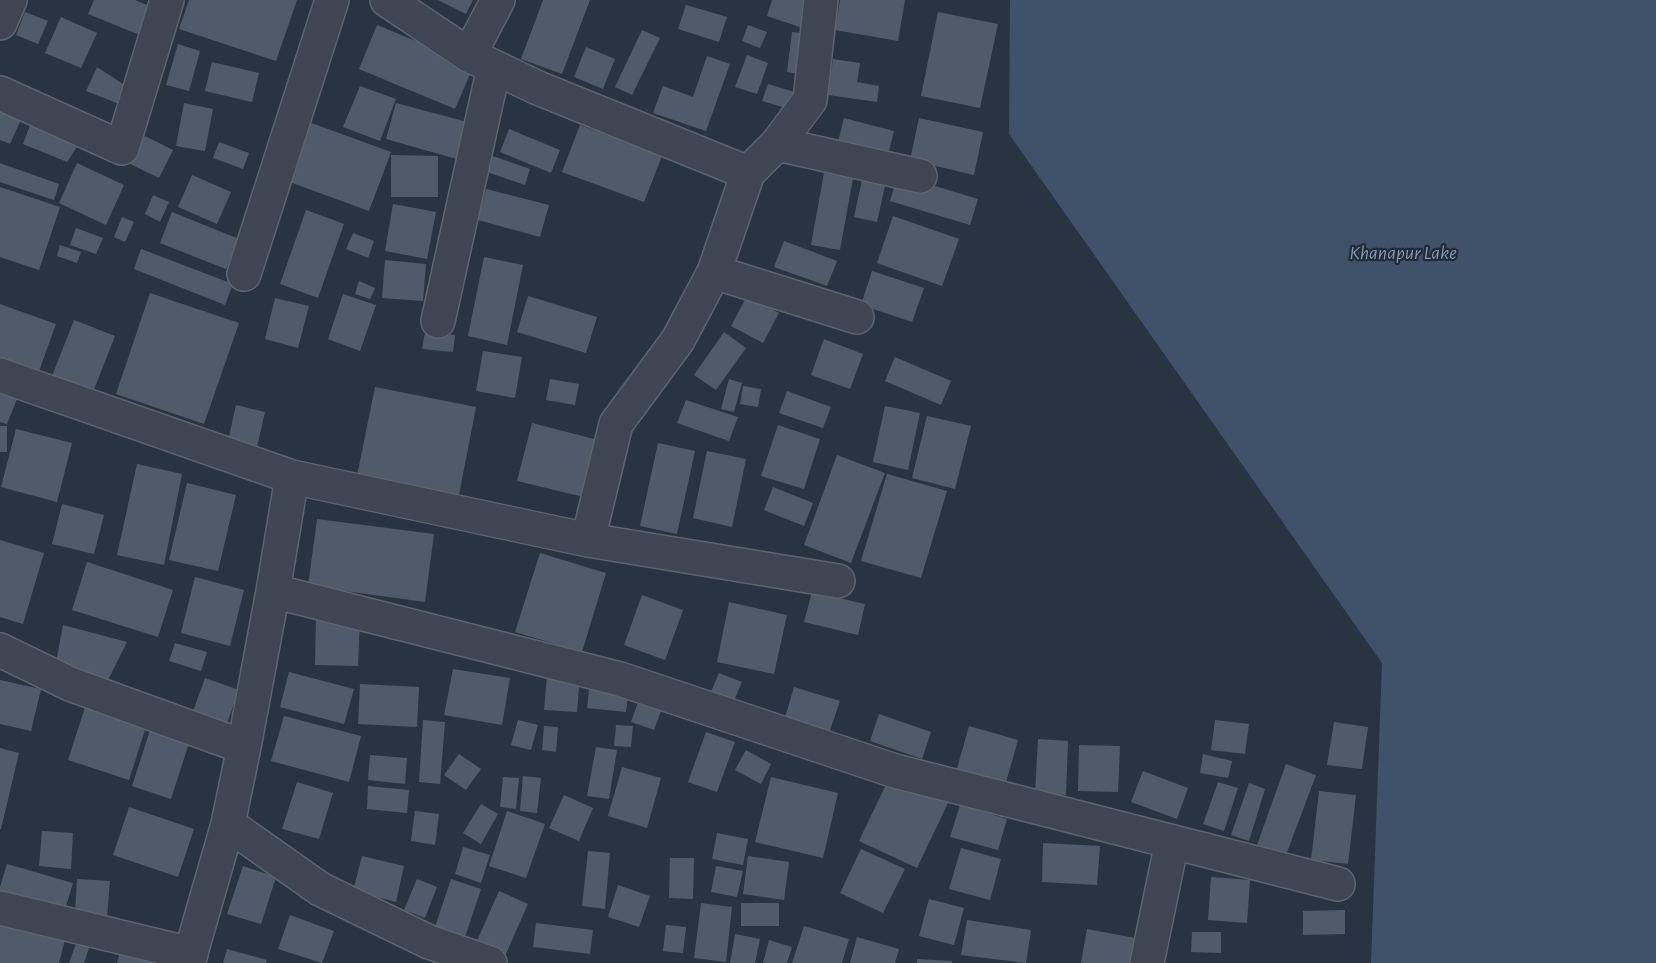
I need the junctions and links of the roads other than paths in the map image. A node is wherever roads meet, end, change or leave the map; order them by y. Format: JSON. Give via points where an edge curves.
{"nodes":[{"id":1,"x":10,"y":0,"type":"edge"},
{"id":2,"x":167,"y":0,"type":"edge"},
{"id":3,"x":332,"y":0,"type":"edge"},
{"id":4,"x":387,"y":0,"type":"edge"},
{"id":5,"x":498,"y":0,"type":"edge"},
{"id":6,"x":821,"y":0,"type":"edge"},
{"id":7,"x":0,"y":23,"type":"edge"},
{"id":8,"x":482,"y":61,"type":"junction"},
{"id":9,"x":0,"y":93,"type":"edge"},
{"id":10,"x":777,"y":144,"type":"junction"},
{"id":11,"x":748,"y":172,"type":"junction"},
{"id":12,"x":920,"y":176,"type":"dead end"},
{"id":13,"x":714,"y":272,"type":"junction"},
{"id":14,"x":244,"y":274,"type":"dead end"},
{"id":15,"x":858,"y":317,"type":"dead end"},
{"id":16,"x":438,"y":321,"type":"dead end"},
{"id":17,"x":0,"y":375,"type":"edge"},
{"id":18,"x":292,"y":477,"type":"junction"},
{"id":19,"x":588,"y":540,"type":"junction"},
{"id":20,"x":838,"y":581,"type":"dead end"},
{"id":21,"x":273,"y":591,"type":"junction"},
{"id":22,"x":0,"y":650,"type":"edge"},
{"id":23,"x":244,"y":747,"type":"junction"},
{"id":24,"x":228,"y":824,"type":"junction"},
{"id":25,"x":1172,"y":842,"type":"junction"},
{"id":26,"x":1338,"y":884,"type":"dead end"},
{"id":27,"x":0,"y":908,"type":"edge"},
{"id":28,"x":189,"y":958,"type":"edge"},
{"id":29,"x":490,"y":963,"type":"edge"},
{"id":30,"x":1147,"y":963,"type":"edge"}],
"edges":[{"from":1,"to":7,"type":"street"},
{"from":2,"to":9,"type":"street","via":[[122,148]]},
{"from":3,"to":14,"type":"street"},
{"from":4,"to":8,"type":"street"},
{"from":5,"to":8,"type":"street"},
{"from":6,"to":10,"type":"street","via":[[810,100]]},
{"from":8,"to":11,"type":"street","via":[[538,88]]},
{"from":8,"to":16,"type":"street"},
{"from":10,"to":11,"type":"street"},
{"from":10,"to":12,"type":"street"},
{"from":11,"to":13,"type":"street"},
{"from":13,"to":15,"type":"street"},
{"from":13,"to":19,"type":"street","via":[[678,340],[616,424]]},
{"from":17,"to":18,"type":"street"},
{"from":18,"to":19,"type":"street"},
{"from":18,"to":21,"type":"street"},
{"from":19,"to":20,"type":"street"},
{"from":21,"to":23,"type":"street"},
{"from":21,"to":25,"type":"street","via":[[620,679],[895,771]]},
{"from":22,"to":23,"type":"street","via":[[70,684]]},
{"from":23,"to":24,"type":"street"},
{"from":24,"to":28,"type":"street"},
{"from":24,"to":29,"type":"street","via":[[320,889],[429,942]]},
{"from":25,"to":26,"type":"street"},
{"from":25,"to":30,"type":"street"},
{"from":27,"to":28,"type":"street"}]}
